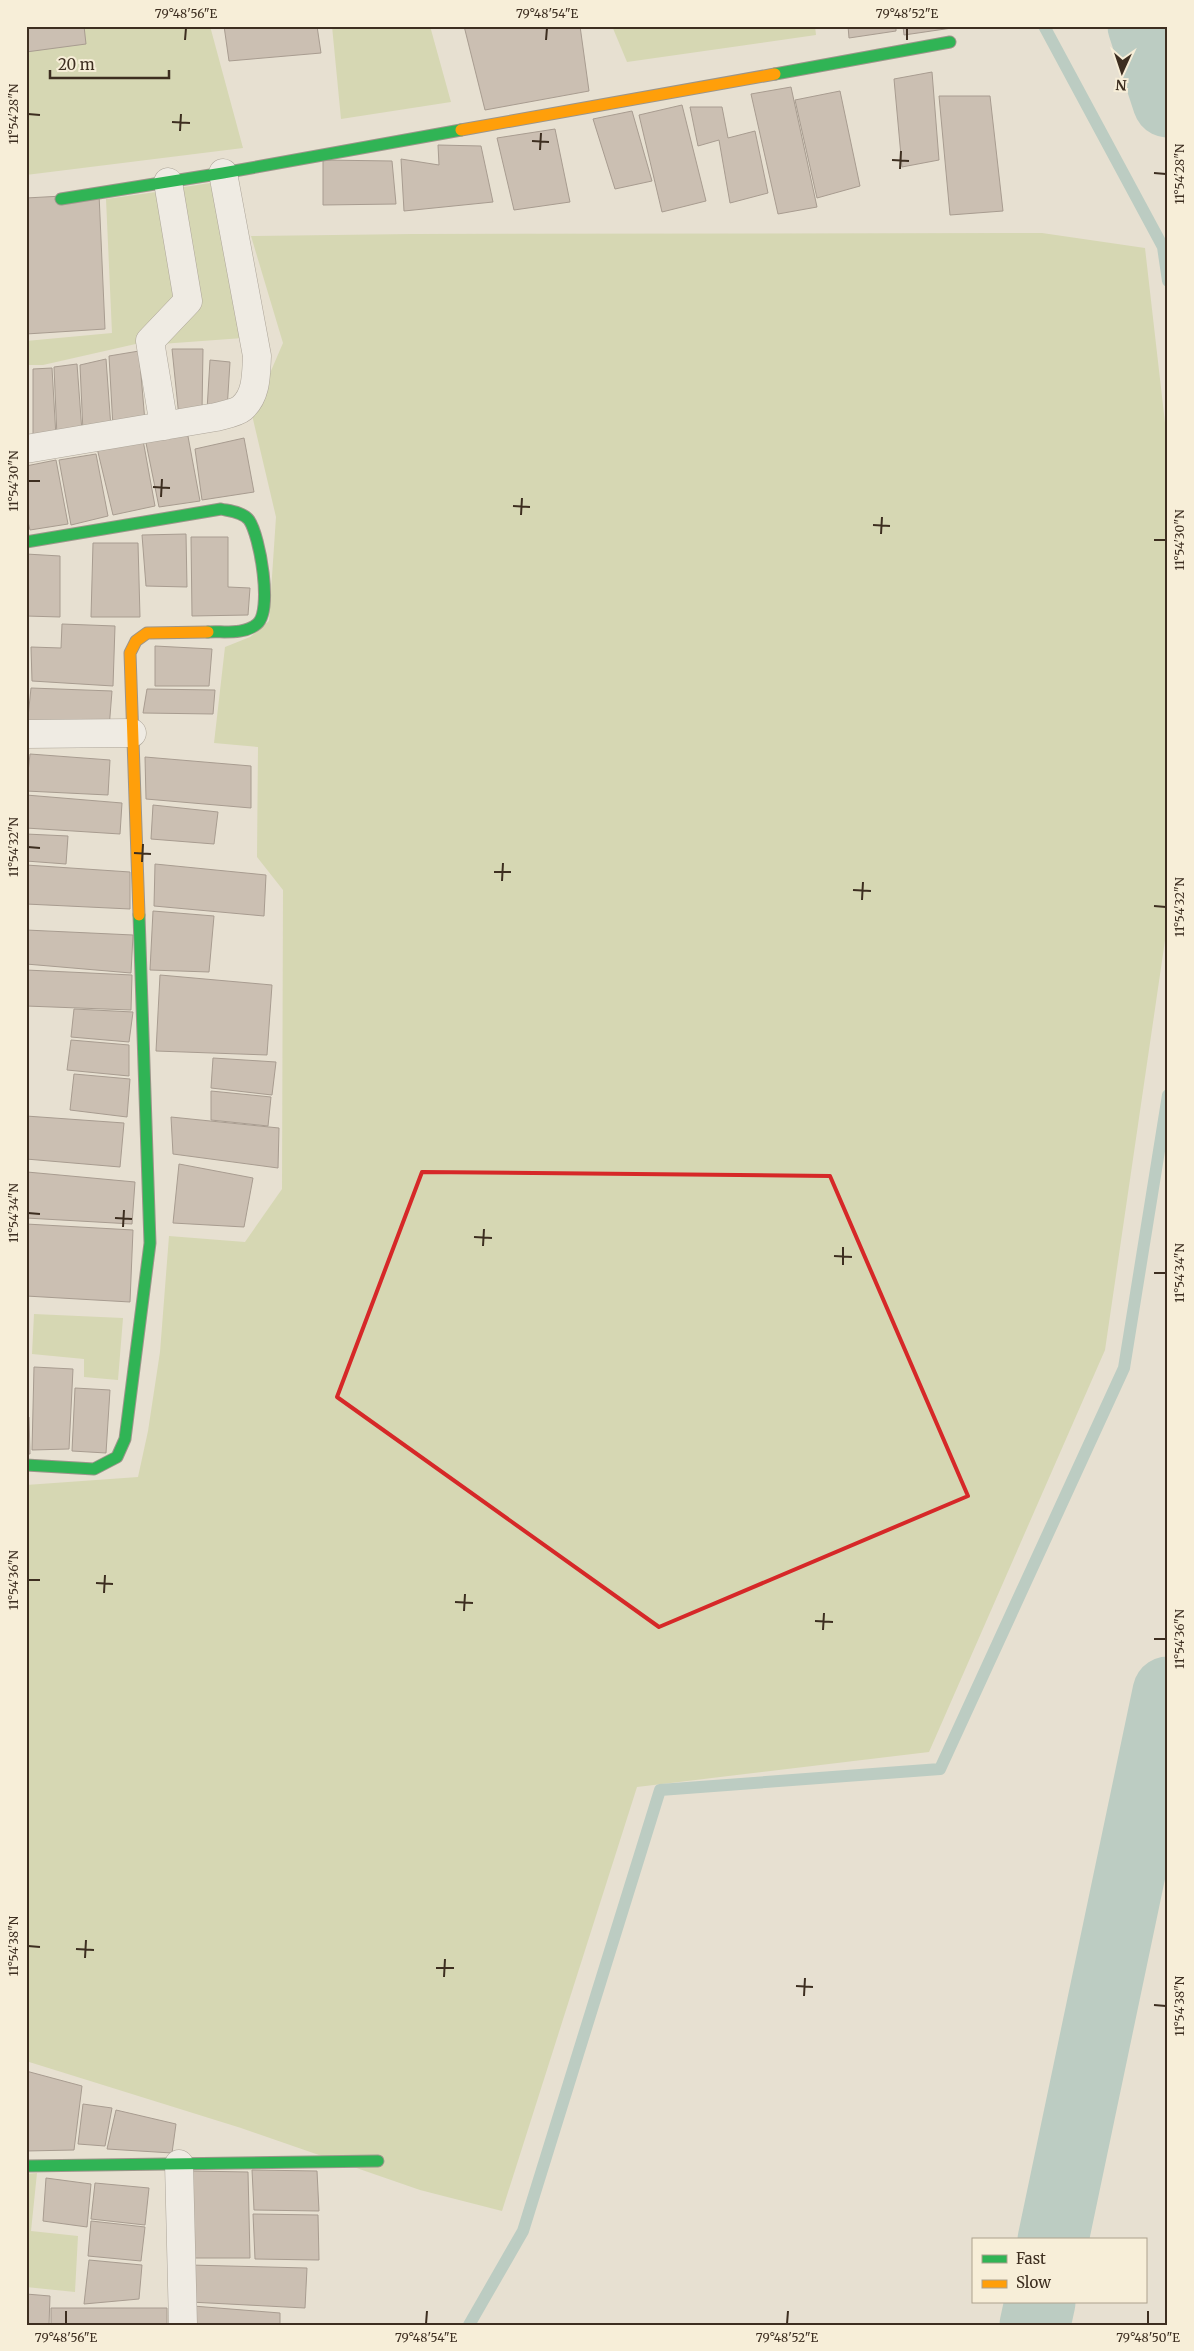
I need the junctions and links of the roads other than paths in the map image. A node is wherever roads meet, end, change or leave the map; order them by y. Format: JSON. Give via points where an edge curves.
{"nodes":[{"id":1,"x":950,"y":42,"type":"dead end"},
{"id":2,"x":223,"y":173,"type":"junction"},
{"id":3,"x":168,"y":182,"type":"junction"},
{"id":4,"x":61,"y":200,"type":"dead end"},
{"id":5,"x":164,"y":426,"type":"junction"},
{"id":6,"x":26,"y":449,"type":"edge"},
{"id":7,"x":26,"y":542,"type":"edge"},
{"id":8,"x":132,"y":733,"type":"junction"},
{"id":9,"x":26,"y":734,"type":"edge"},
{"id":10,"x":26,"y":1465,"type":"edge"},
{"id":11,"x":378,"y":2161,"type":"dead end"},
{"id":12,"x":179,"y":2164,"type":"junction"},
{"id":13,"x":26,"y":2166,"type":"edge"},
{"id":14,"x":183,"y":2325,"type":"edge"}],
"edges":[{"from":1,"to":2,"type":"street"},
{"from":2,"to":3,"type":"street"},
{"from":2,"to":5,"type":"street","via":[[257,356],[256,380],[241,409]]},
{"from":3,"to":4,"type":"street"},
{"from":3,"to":5,"type":"street","via":[[188,301],[150,341]]},
{"from":5,"to":6,"type":"street"},
{"from":7,"to":8,"type":"street","via":[[221,508],[248,518],[255,531],[265,600],[262,618],[253,628],[240,631],[147,633],[136,640],[130,654]]},
{"from":8,"to":9,"type":"street"},
{"from":8,"to":10,"type":"street","via":[[150,1243],[131,1400],[125,1439],[117,1457],[107,1464],[94,1469]]},
{"from":11,"to":12,"type":"street"},
{"from":12,"to":13,"type":"street"},
{"from":12,"to":14,"type":"street"}]}
